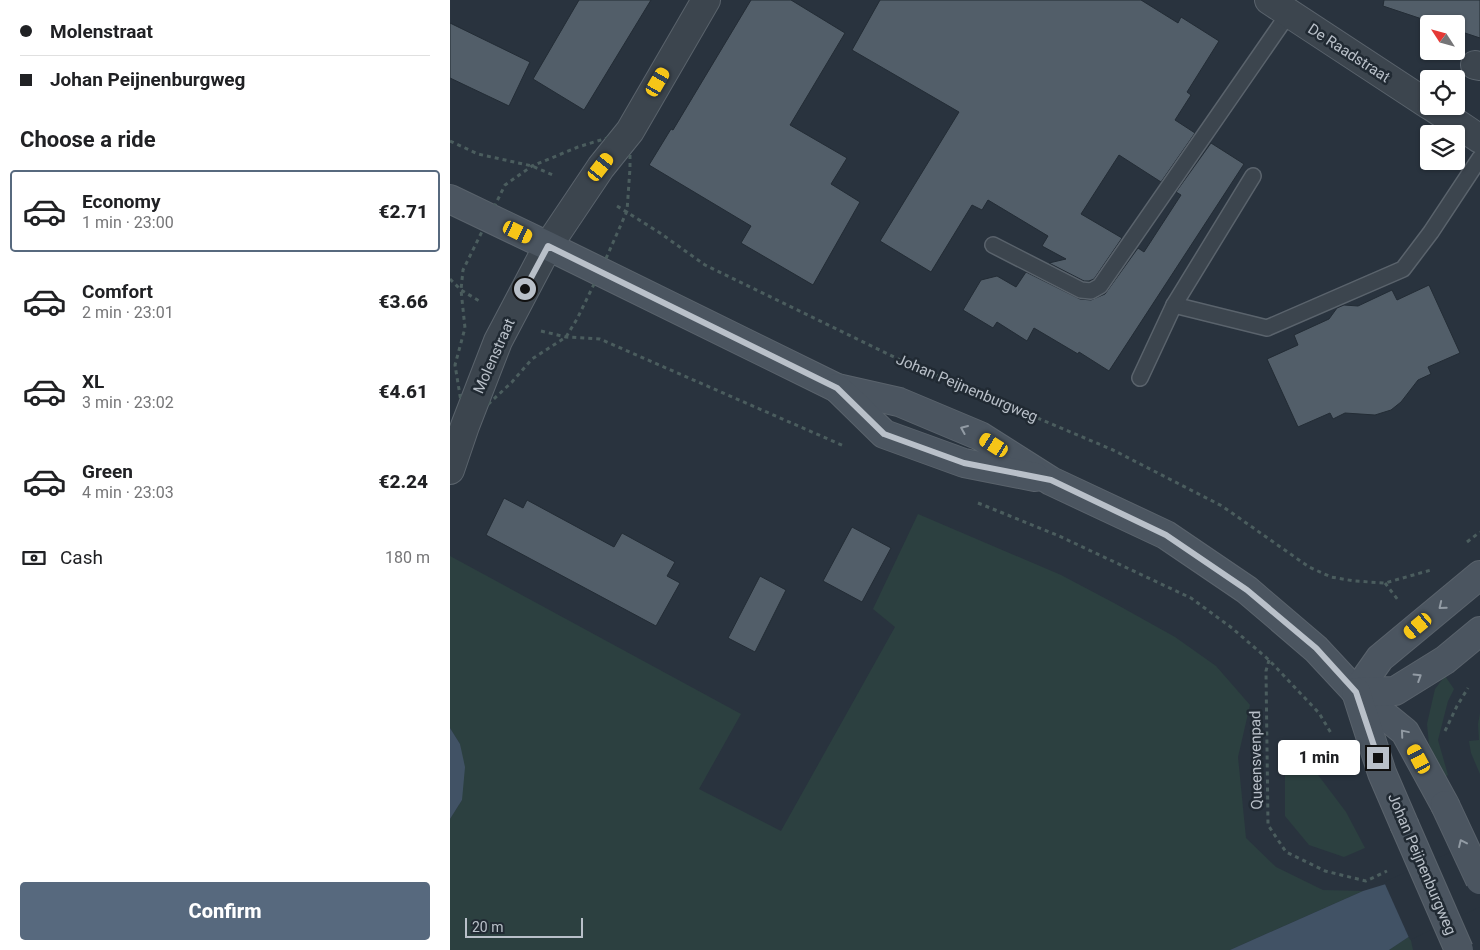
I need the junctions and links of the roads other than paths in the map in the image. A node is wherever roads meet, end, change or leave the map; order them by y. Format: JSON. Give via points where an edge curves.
{"nodes":[{"id":1,"x":706,"y":0,"type":"edge"},
{"id":2,"x":1279,"y":7,"type":"edge"},
{"id":3,"x":1420,"y":99,"type":"edge"},
{"id":4,"x":1444,"y":115,"type":"edge"},
{"id":5,"x":1480,"y":138,"type":"edge"},
{"id":6,"x":1480,"y":158,"type":"edge"},
{"id":7,"x":1253,"y":176,"type":"dead end"},
{"id":8,"x":450,"y":199,"type":"edge"},
{"id":9,"x":993,"y":245,"type":"dead end"},
{"id":10,"x":548,"y":246,"type":"junction"},
{"id":11,"x":1174,"y":305,"type":"junction"},
{"id":12,"x":1140,"y":378,"type":"dead end"},
{"id":13,"x":450,"y":470,"type":"edge"},
{"id":14,"x":1480,"y":575,"type":"edge"},
{"id":15,"x":1480,"y":631,"type":"edge"},
{"id":16,"x":1356,"y":692,"type":"junction"},
{"id":17,"x":1480,"y":880,"type":"edge"},
{"id":18,"x":1459,"y":950,"type":"edge"}],
"edges":[{"from":1,"to":10,"type":"street","name":"Molenstraat","via":[[630,131],[601,167]]},
{"from":2,"to":3,"type":"street","name":"De Raadstraat"},
{"from":2,"to":9,"type":"lane","via":[[1100,286],[1091,291],[1081,290]]},
{"from":4,"to":5,"type":"street","name":"De Raadstraat"},
{"from":6,"to":11,"type":"lane","via":[[1404,269],[1267,328]]},
{"from":7,"to":11,"type":"lane"},
{"from":8,"to":10,"type":"main road","name":"Johan Peijnenburgweg"},
{"from":10,"to":13,"type":"street","name":"Molenstraat","via":[[498,341]]},
{"from":10,"to":16,"type":"main road","name":"Johan Peijnenburgweg","via":[[837,388],[884,434],[964,463],[1051,480],[1166,535],[1247,590],[1316,648]]},
{"from":11,"to":12,"type":"lane"},
{"from":14,"to":16,"type":"main road","one_way":true,"via":[[1380,658]]},
{"from":16,"to":15,"type":"main road","one_way":true,"via":[[1395,691],[1445,660]]},
{"from":17,"to":16,"type":"main road","name":"Johan Peijnenburgweg","one_way":true,"bridge":true,"via":[[1445,805],[1405,732]]},
{"from":16,"to":18,"type":"main road","name":"Johan Peijnenburgweg","bridge":true,"via":[[1382,773]]}]}
